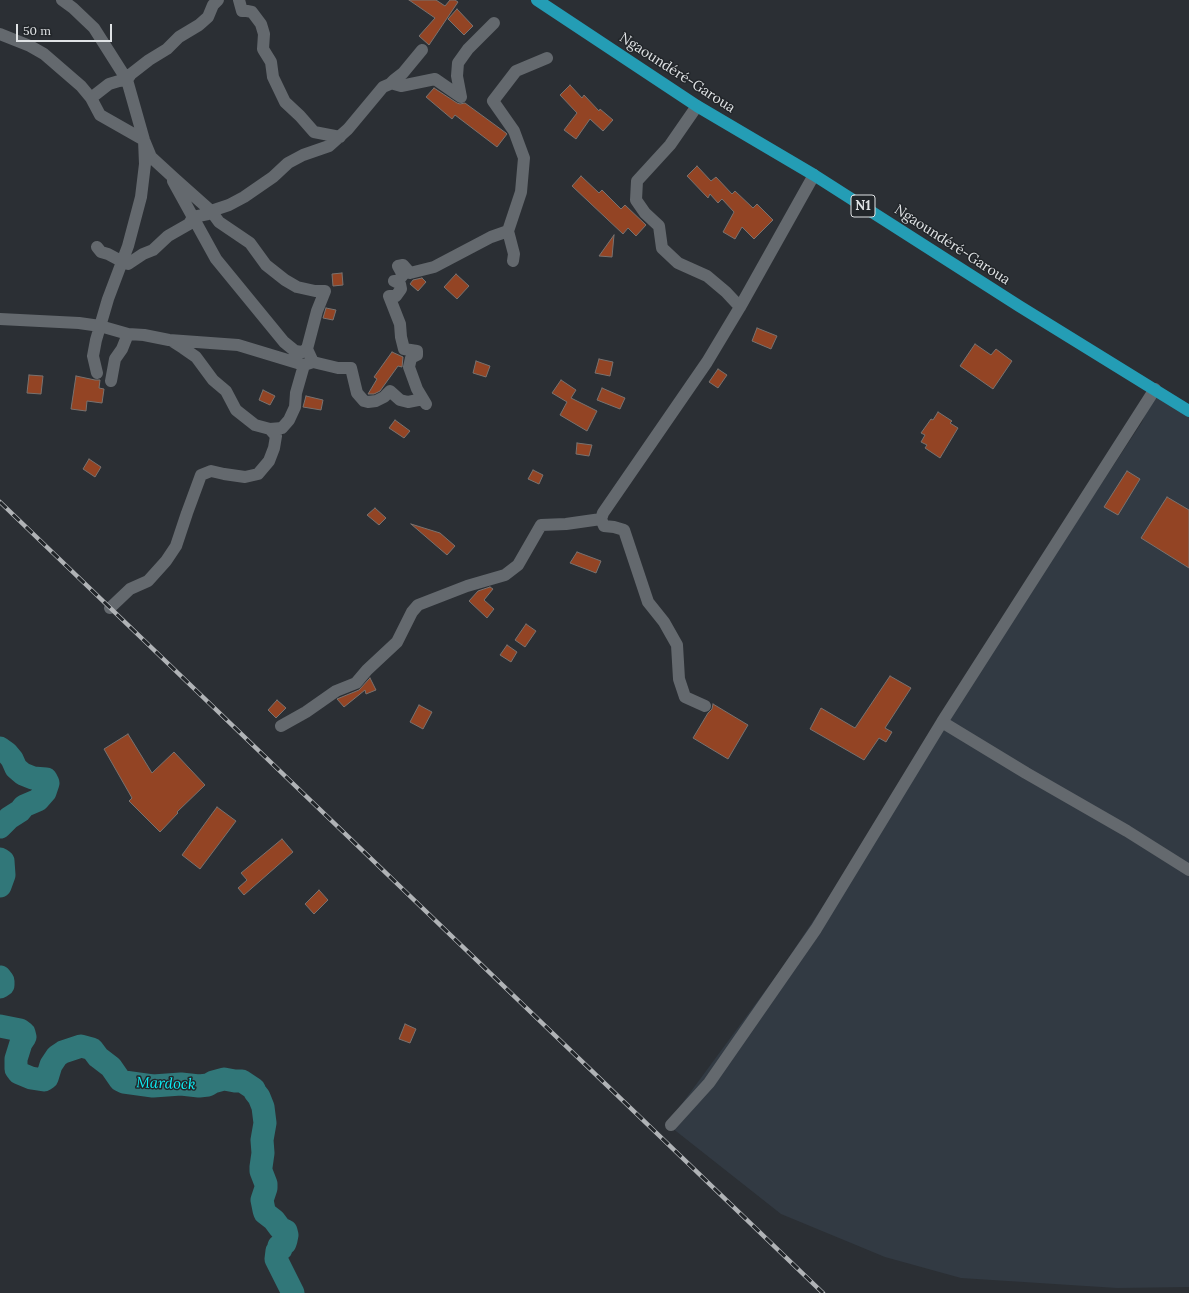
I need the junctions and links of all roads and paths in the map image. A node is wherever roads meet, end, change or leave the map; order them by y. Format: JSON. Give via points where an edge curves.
{"nodes":[{"id":1,"x":62,"y":0,"type":"edge"},
{"id":2,"x":218,"y":0,"type":"edge"},
{"id":3,"x":239,"y":0,"type":"edge"},
{"id":4,"x":537,"y":0,"type":"edge"},
{"id":5,"x":494,"y":23,"type":"dead end"},
{"id":6,"x":0,"y":34,"type":"edge"},
{"id":7,"x":422,"y":50,"type":"dead end"},
{"id":8,"x":547,"y":58,"type":"dead end"},
{"id":9,"x":127,"y":80,"type":"junction"},
{"id":10,"x":394,"y":80,"type":"junction"},
{"id":11,"x":91,"y":98,"type":"junction"},
{"id":12,"x":697,"y":106,"type":"junction"},
{"id":13,"x":340,"y":137,"type":"junction"},
{"id":14,"x":144,"y":140,"type":"junction"},
{"id":15,"x":170,"y":175,"type":"junction"},
{"id":16,"x":814,"y":175,"type":"junction"},
{"id":17,"x":212,"y":211,"type":"junction"},
{"id":18,"x":193,"y":217,"type":"junction"},
{"id":19,"x":508,"y":231,"type":"junction"},
{"id":20,"x":97,"y":247,"type":"dead end"},
{"id":21,"x":513,"y":261,"type":"dead end"},
{"id":22,"x":122,"y":262,"type":"junction"},
{"id":23,"x":740,"y":307,"type":"junction"},
{"id":24,"x":0,"y":319,"type":"edge"},
{"id":25,"x":100,"y":326,"type":"junction"},
{"id":26,"x":128,"y":334,"type":"junction"},
{"id":27,"x":169,"y":340,"type":"junction"},
{"id":28,"x":307,"y":349,"type":"junction"},
{"id":29,"x":309,"y":363,"type":"junction"},
{"id":30,"x":97,"y":373,"type":"dead end"},
{"id":31,"x":111,"y":381,"type":"dead end"},
{"id":32,"x":1155,"y":389,"type":"junction"},
{"id":33,"x":1189,"y":411,"type":"edge"},
{"id":34,"x":270,"y":429,"type":"junction"},
{"id":35,"x":601,"y":519,"type":"junction"},
{"id":36,"x":110,"y":608,"type":"dead end"},
{"id":37,"x":705,"y":706,"type":"dead end"},
{"id":38,"x":942,"y":722,"type":"junction"},
{"id":39,"x":281,"y":726,"type":"dead end"},
{"id":40,"x":1189,"y":870,"type":"edge"},
{"id":41,"x":671,"y":1125,"type":"dead end"}],
"edges":[{"from":1,"to":9,"type":"street","via":[[94,28]]},
{"from":2,"to":9,"type":"street","via":[[208,17],[199,25],[179,37],[167,49],[131,74]]},
{"from":3,"to":13,"type":"street","via":[[242,11],[252,12],[261,24],[264,34],[263,49],[271,62],[273,77],[285,102],[314,132]]},
{"from":4,"to":12,"type":"highway","name":"Ngaoundéré-Garoua","number":"N1"},
{"from":5,"to":10,"type":"street","via":[[458,63],[457,76],[461,97],[435,79],[400,86],[394,84]]},
{"from":6,"to":11,"type":"street","via":[[44,54]]},
{"from":7,"to":10,"type":"street"},
{"from":8,"to":19,"type":"street","via":[[516,71],[492,100],[514,131],[524,158],[521,192]]},
{"from":9,"to":11,"type":"street","via":[[109,84]]},
{"from":9,"to":14,"type":"street"},
{"from":10,"to":13,"type":"street","via":[[383,87]]},
{"from":11,"to":14,"type":"street","via":[[100,115]]},
{"from":12,"to":16,"type":"highway","name":"Ngaoundéré-Garoua","number":"N1"},
{"from":12,"to":23,"type":"street","via":[[670,145],[637,181],[636,200],[659,226],[662,248],[678,263],[707,276]]},
{"from":13,"to":17,"type":"street","via":[[329,146],[288,163],[244,197]]},
{"from":14,"to":15,"type":"street","via":[[151,157]]},
{"from":14,"to":22,"type":"street","via":[[145,164],[141,197]]},
{"from":15,"to":17,"type":"street"},
{"from":15,"to":18,"type":"street"},
{"from":16,"to":23,"type":"street"},
{"from":16,"to":32,"type":"highway","name":"Ngaoundéré-Garoua","number":"N1"},
{"from":17,"to":18,"type":"street"},
{"from":17,"to":28,"type":"street","via":[[219,222],[250,243],[266,265],[285,280],[297,287],[325,291]]},
{"from":18,"to":22,"type":"street","via":[[188,224],[168,236],[153,250],[128,264]]},
{"from":18,"to":28,"type":"street","via":[[216,259],[284,342],[295,352]]},
{"from":19,"to":21,"type":"street","via":[[514,254]]},
{"from":19,"to":29,"type":"street","via":[[491,237],[434,267],[410,273],[403,265],[398,266],[404,275],[398,281],[394,281],[400,284],[401,289],[396,296],[389,296],[400,324],[404,349],[416,351],[417,356],[411,358],[409,367],[425,402],[400,400],[390,391],[376,401],[364,401],[357,393],[351,368]]},
{"from":20,"to":22,"type":"street","via":[[101,252]]},
{"from":22,"to":25,"type":"street"},
{"from":23,"to":35,"type":"street","via":[[707,362]]},
{"from":24,"to":25,"type":"street"},
{"from":25,"to":26,"type":"street"},
{"from":25,"to":30,"type":"street","via":[[93,356]]},
{"from":26,"to":27,"type":"street"},
{"from":26,"to":31,"type":"street","via":[[115,358]]},
{"from":27,"to":29,"type":"street","via":[[238,346]]},
{"from":27,"to":34,"type":"street","via":[[196,358],[213,380],[226,391],[236,410],[254,425]]},
{"from":28,"to":29,"type":"street"},
{"from":29,"to":34,"type":"street","via":[[296,393],[295,407],[289,420],[282,428]]},
{"from":32,"to":33,"type":"highway","name":"Ngaoundéré-Garoua","number":"N1"},
{"from":32,"to":38,"type":"street"},
{"from":34,"to":36,"type":"street","via":[[276,436],[274,448],[262,470],[258,474],[245,477],[211,471],[201,475],[176,546],[166,561],[148,581],[130,589]]},
{"from":35,"to":37,"type":"street","via":[[604,526],[624,530],[648,602],[664,622],[677,645],[679,679],[685,697]]},
{"from":35,"to":39,"type":"street","via":[[541,526],[518,565],[504,575],[418,605],[397,642],[356,683],[336,691]]},
{"from":38,"to":40,"type":"street"},
{"from":38,"to":41,"type":"street","via":[[816,929],[709,1083]]}]}
